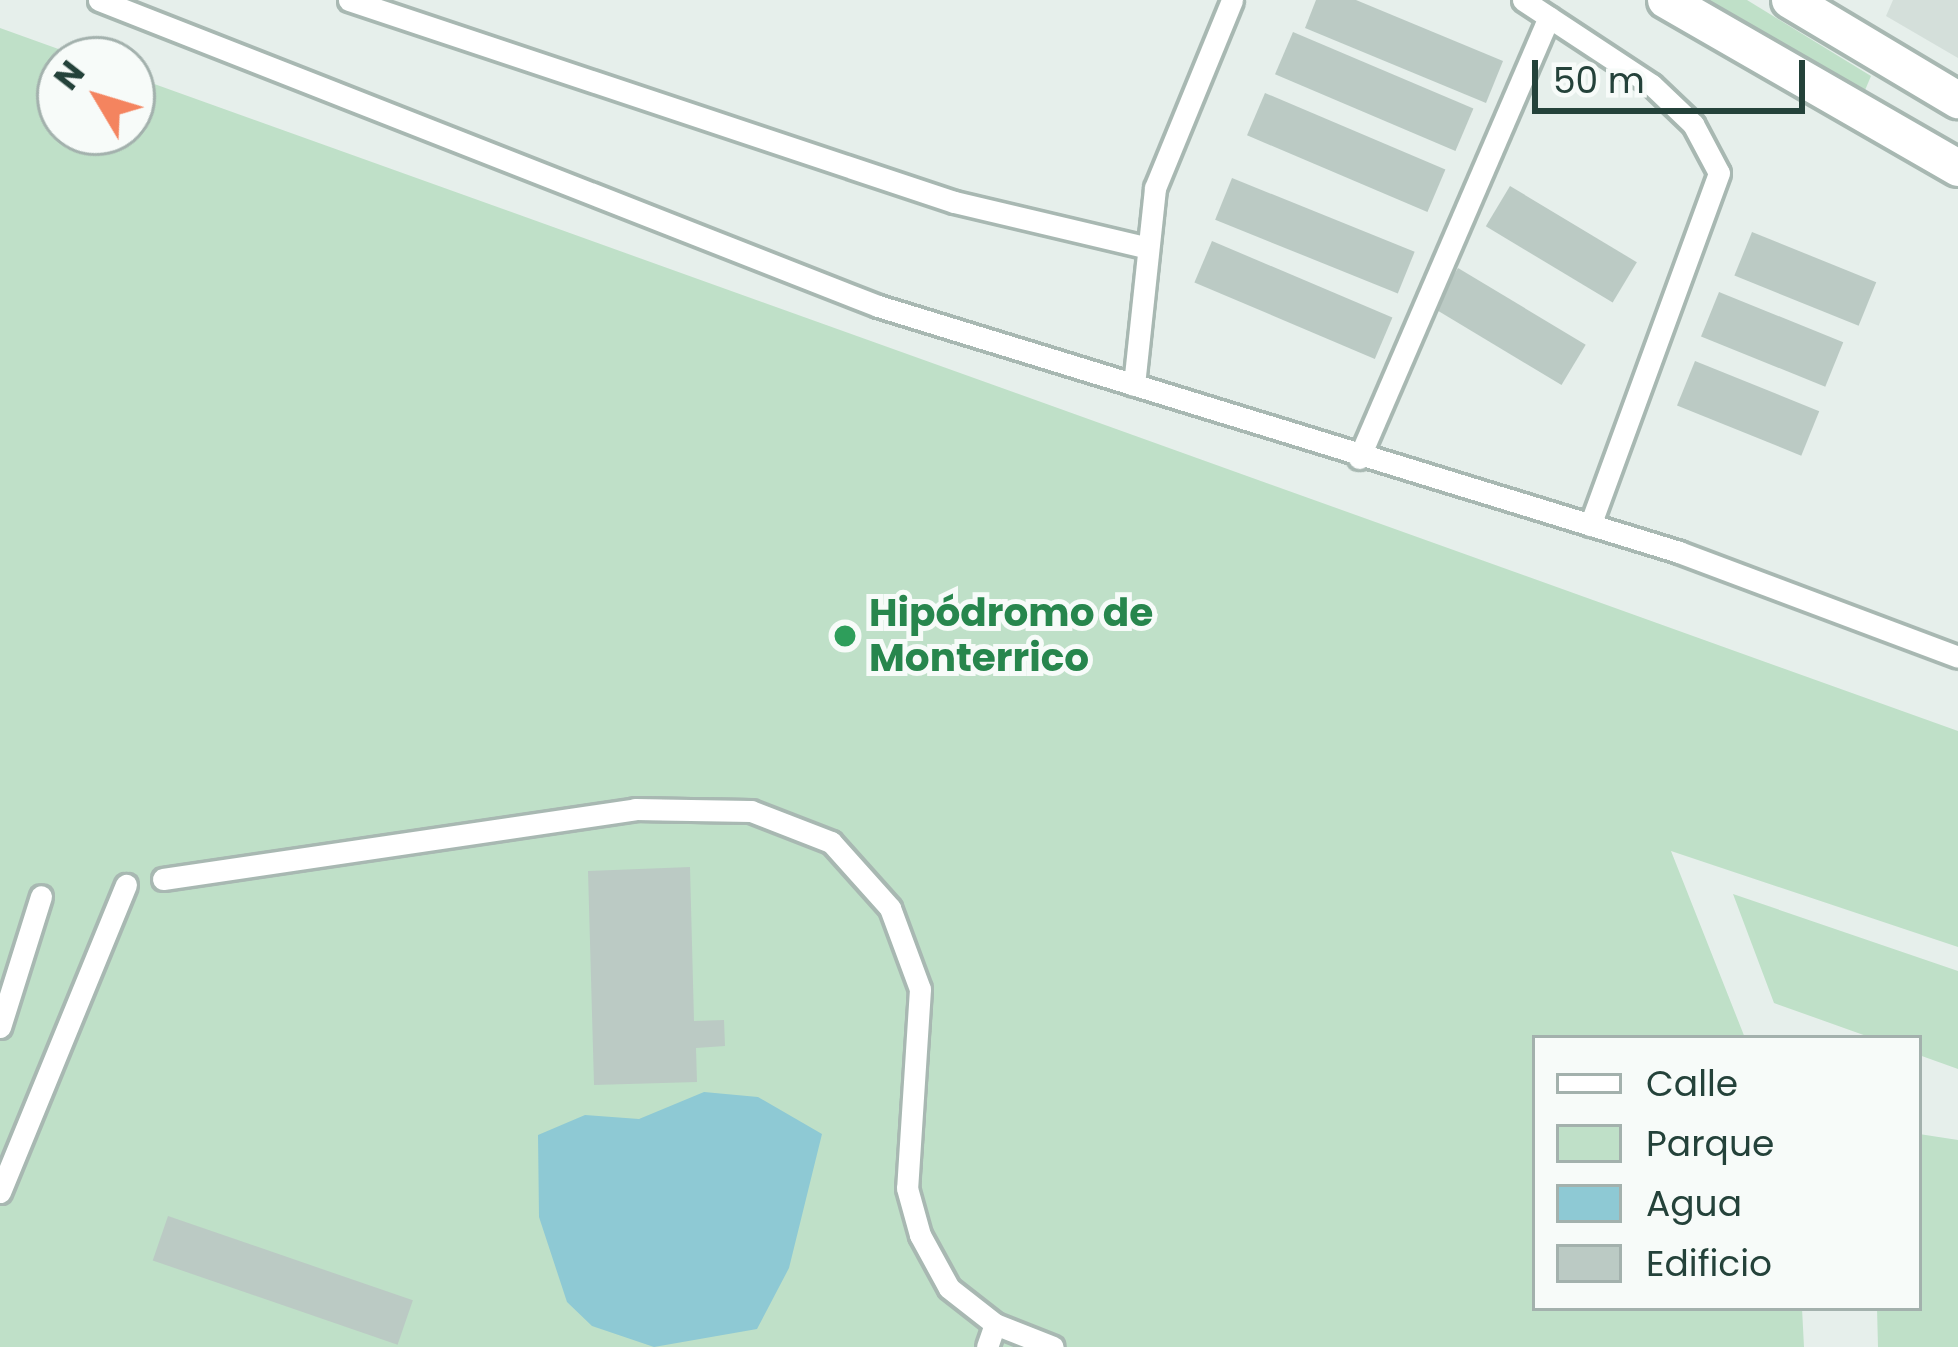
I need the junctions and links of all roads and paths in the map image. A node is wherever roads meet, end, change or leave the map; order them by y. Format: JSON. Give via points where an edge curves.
{"nodes":[{"id":1,"x":99,"y":0,"type":"edge"},
{"id":2,"x":350,"y":0,"type":"edge"},
{"id":3,"x":1232,"y":0,"type":"edge"},
{"id":4,"x":1523,"y":0,"type":"edge"},
{"id":5,"x":1666,"y":0,"type":"edge"},
{"id":6,"x":1790,"y":0,"type":"edge"},
{"id":7,"x":1549,"y":17,"type":"junction"},
{"id":8,"x":1911,"y":74,"type":"junction"},
{"id":9,"x":1958,"y":100,"type":"edge"},
{"id":10,"x":1882,"y":126,"type":"junction"},
{"id":11,"x":1958,"y":168,"type":"edge"},
{"id":12,"x":1144,"y":247,"type":"junction"},
{"id":13,"x":1134,"y":385,"type":"junction"},
{"id":14,"x":1359,"y":458,"type":"junction"},
{"id":15,"x":1590,"y":525,"type":"junction"},
{"id":16,"x":1958,"y":657,"type":"edge"},
{"id":17,"x":163,"y":879,"type":"dead end"},
{"id":18,"x":126,"y":885,"type":"dead end"},
{"id":19,"x":41,"y":896,"type":"dead end"},
{"id":20,"x":0,"y":1027,"type":"edge"},
{"id":21,"x":0,"y":1192,"type":"edge"},
{"id":22,"x":995,"y":1324,"type":"junction"},
{"id":23,"x":987,"y":1347,"type":"edge"},
{"id":24,"x":1053,"y":1347,"type":"edge"}],
"edges":[{"from":1,"to":13,"type":"lane","via":[[878,306]]},
{"from":2,"to":12,"type":"lane","via":[[954,202]]},
{"from":3,"to":12,"type":"lane","via":[[1155,188]]},
{"from":4,"to":7,"type":"lane"},
{"from":5,"to":10,"type":"street"},
{"from":6,"to":8,"type":"street"},
{"from":7,"to":14,"type":"lane"},
{"from":7,"to":15,"type":"lane","via":[[1652,85],[1693,124],[1718,173]]},
{"from":8,"to":9,"type":"street"},
{"from":8,"to":10,"type":"street"},
{"from":10,"to":11,"type":"street"},
{"from":12,"to":13,"type":"lane"},
{"from":13,"to":14,"type":"lane"},
{"from":14,"to":15,"type":"lane"},
{"from":15,"to":16,"type":"lane"},
{"from":17,"to":22,"type":"lane","via":[[635,809],[751,811],[831,842],[890,908],[920,989],[908,1188],[920,1234],[949,1288]]},
{"from":18,"to":21,"type":"lane"},
{"from":19,"to":20,"type":"lane"},
{"from":22,"to":23,"type":"lane"},
{"from":22,"to":24,"type":"lane"}]}
